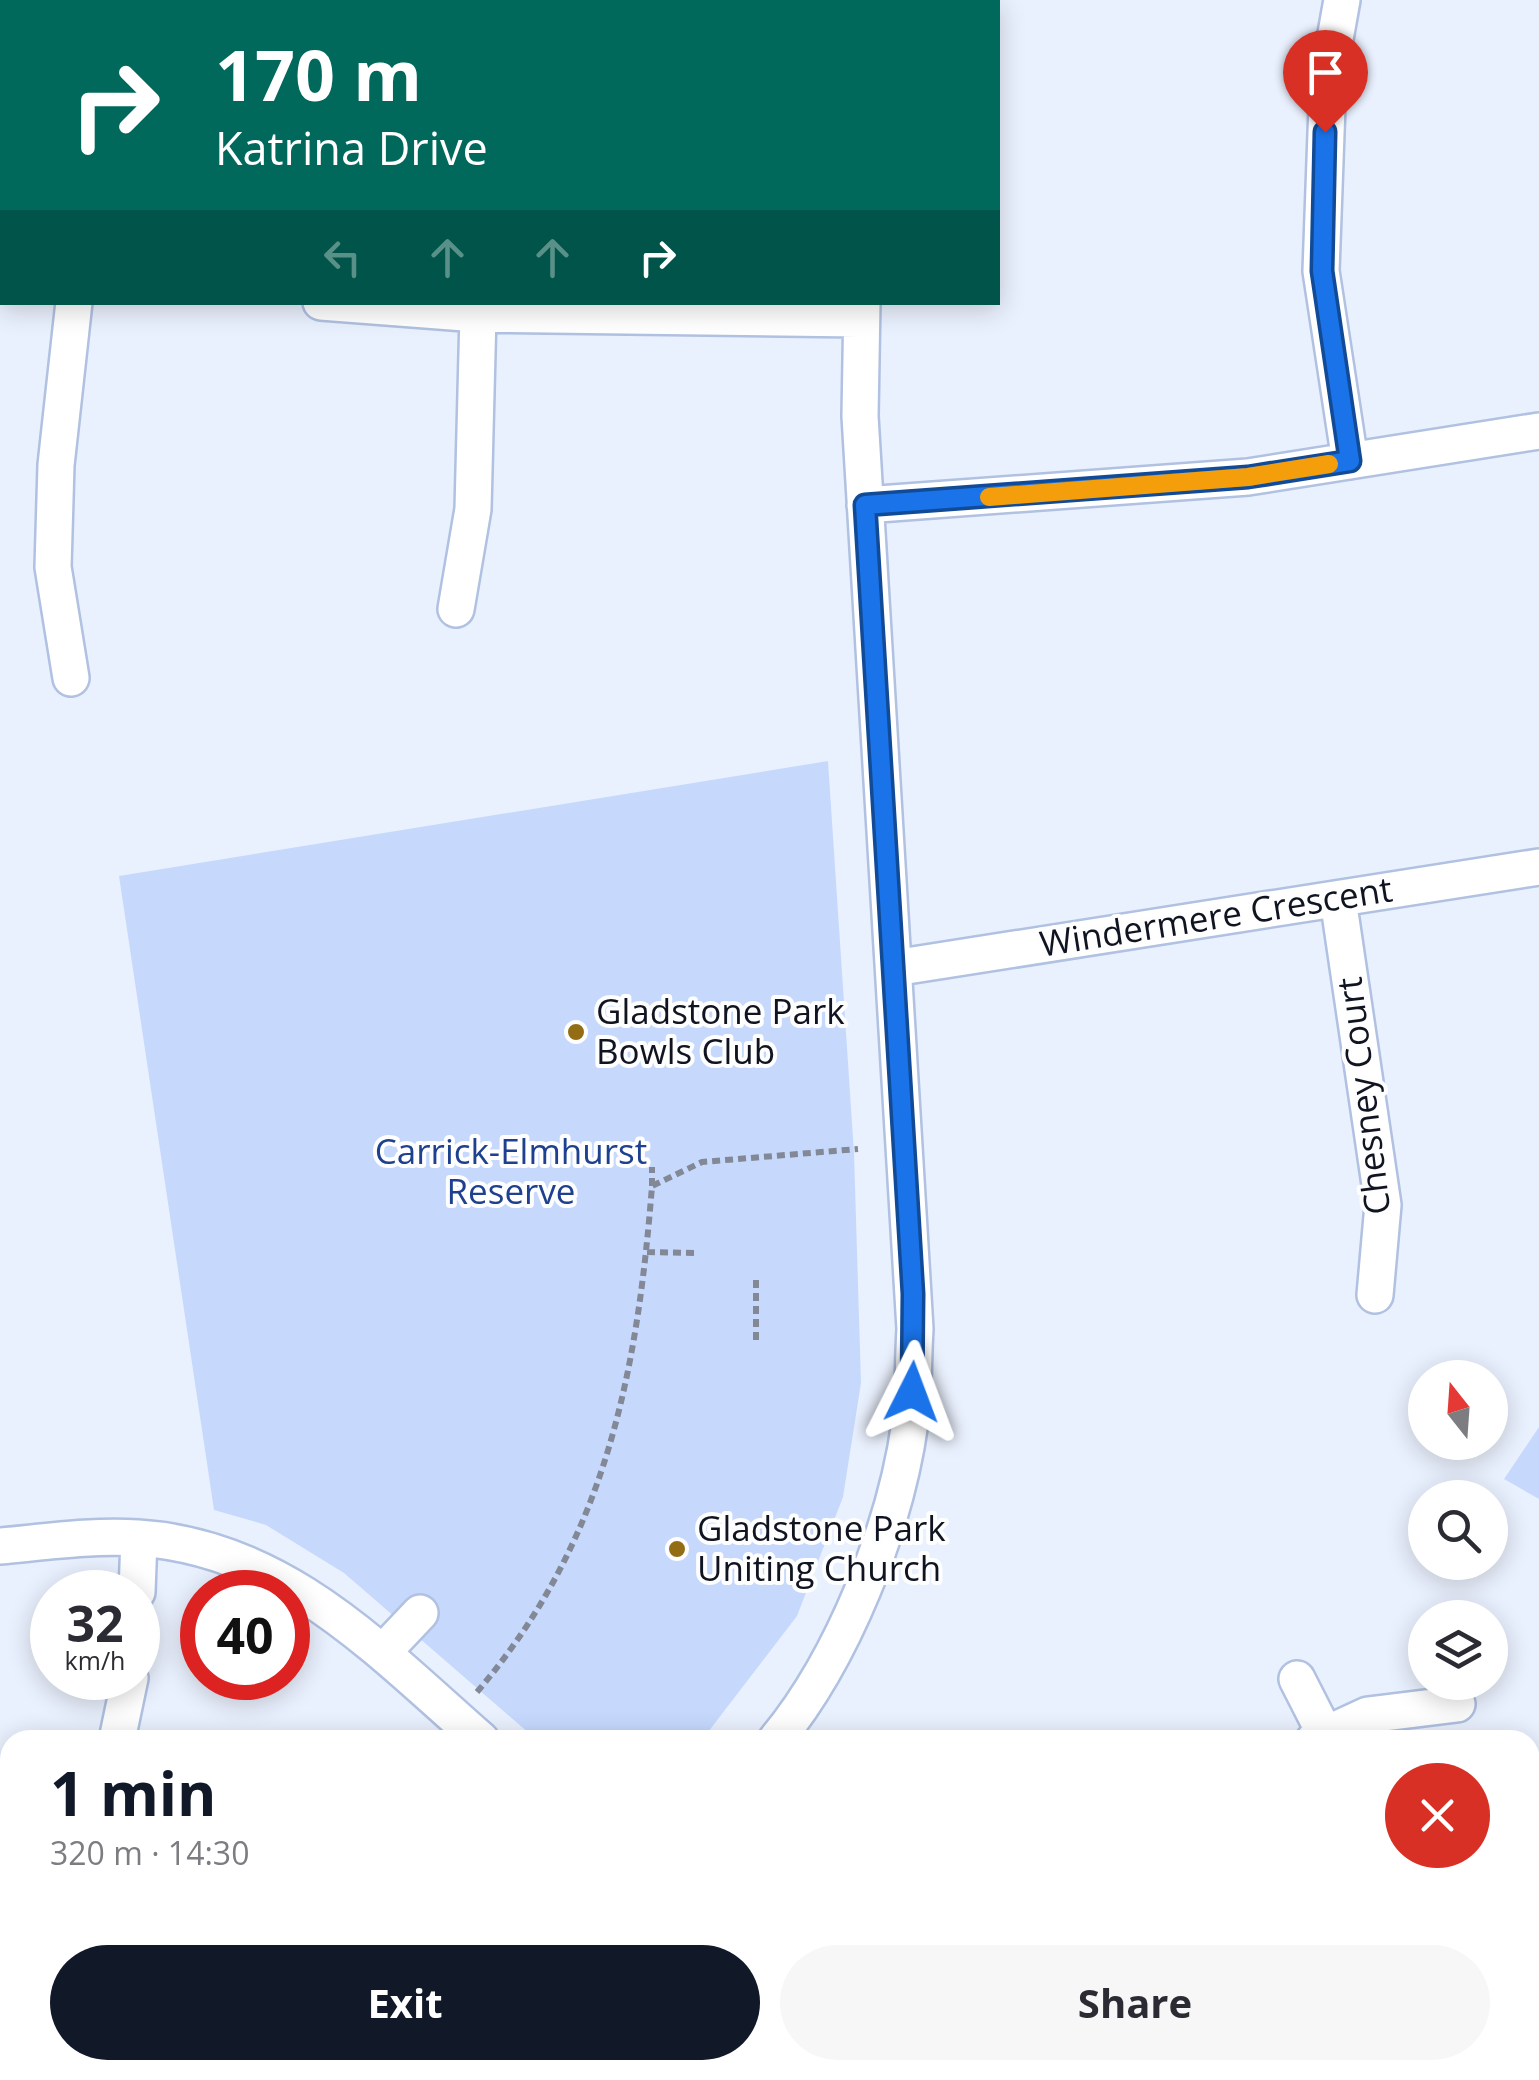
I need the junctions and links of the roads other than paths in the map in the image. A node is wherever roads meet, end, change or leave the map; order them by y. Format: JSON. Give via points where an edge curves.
{"nodes":[{"id":1,"x":1342,"y":0,"type":"edge"},
{"id":2,"x":74,"y":305,"type":"edge"},
{"id":3,"x":376,"y":305,"type":"edge"},
{"id":4,"x":413,"y":307,"type":"edge"},
{"id":5,"x":861,"y":311,"type":"edge"},
{"id":6,"x":478,"y":314,"type":"junction"},
{"id":7,"x":1539,"y":431,"type":"edge"},
{"id":8,"x":1350,"y":461,"type":"junction"},
{"id":9,"x":865,"y":505,"type":"junction"},
{"id":10,"x":456,"y":608,"type":"dead end"},
{"id":11,"x":70,"y":678,"type":"dead end"},
{"id":12,"x":1539,"y":867,"type":"edge"},
{"id":13,"x":1338,"y":899,"type":"junction"},
{"id":14,"x":894,"y":968,"type":"junction"},
{"id":15,"x":1375,"y":1294,"type":"dead end"},
{"id":16,"x":139,"y":1538,"type":"junction"},
{"id":17,"x":0,"y":1546,"type":"edge"},
{"id":18,"x":138,"y":1570,"type":"edge"},
{"id":19,"x":420,"y":1614,"type":"dead end"},
{"id":20,"x":384,"y":1651,"type":"junction"},
{"id":21,"x":1297,"y":1679,"type":"dead end"},
{"id":22,"x":125,"y":1700,"type":"edge"},
{"id":23,"x":1457,"y":1704,"type":"dead end"},
{"id":24,"x":119,"y":1730,"type":"edge"},
{"id":25,"x":470,"y":1730,"type":"edge"},
{"id":26,"x":793,"y":1730,"type":"edge"},
{"id":27,"x":1317,"y":1730,"type":"edge"},
{"id":28,"x":1332,"y":1730,"type":"edge"}],
"edges":[{"from":1,"to":8,"type":"street","via":[[1328,78],[1322,271]]},
{"from":2,"to":11,"type":"street","via":[[56,465],[53,567]]},
{"from":3,"to":4,"type":"street"},
{"from":4,"to":6,"type":"street"},
{"from":5,"to":6,"type":"street"},
{"from":5,"to":9,"type":"street"},
{"from":6,"to":10,"type":"street","via":[[473,509]]},
{"from":7,"to":8,"type":"street"},
{"from":8,"to":9,"type":"street","via":[[1230,479]]},
{"from":9,"to":14,"type":"street"},
{"from":12,"to":13,"type":"street","name":"Windermere Crescent"},
{"from":13,"to":14,"type":"street","name":"Windermere Crescent"},
{"from":13,"to":15,"type":"street","name":"Chesney Court","via":[[1384,1205]]},
{"from":14,"to":26,"type":"street","via":[[914,1329],[910,1423],[874,1558]]},
{"from":16,"to":17,"type":"street"},
{"from":16,"to":18,"type":"street"},
{"from":16,"to":20,"type":"street","via":[[254,1566],[335,1612]]},
{"from":19,"to":20,"type":"street"},
{"from":20,"to":25,"type":"street"},
{"from":21,"to":27,"type":"street"},
{"from":22,"to":24,"type":"street"},
{"from":23,"to":28,"type":"street","via":[[1368,1714]]}]}
